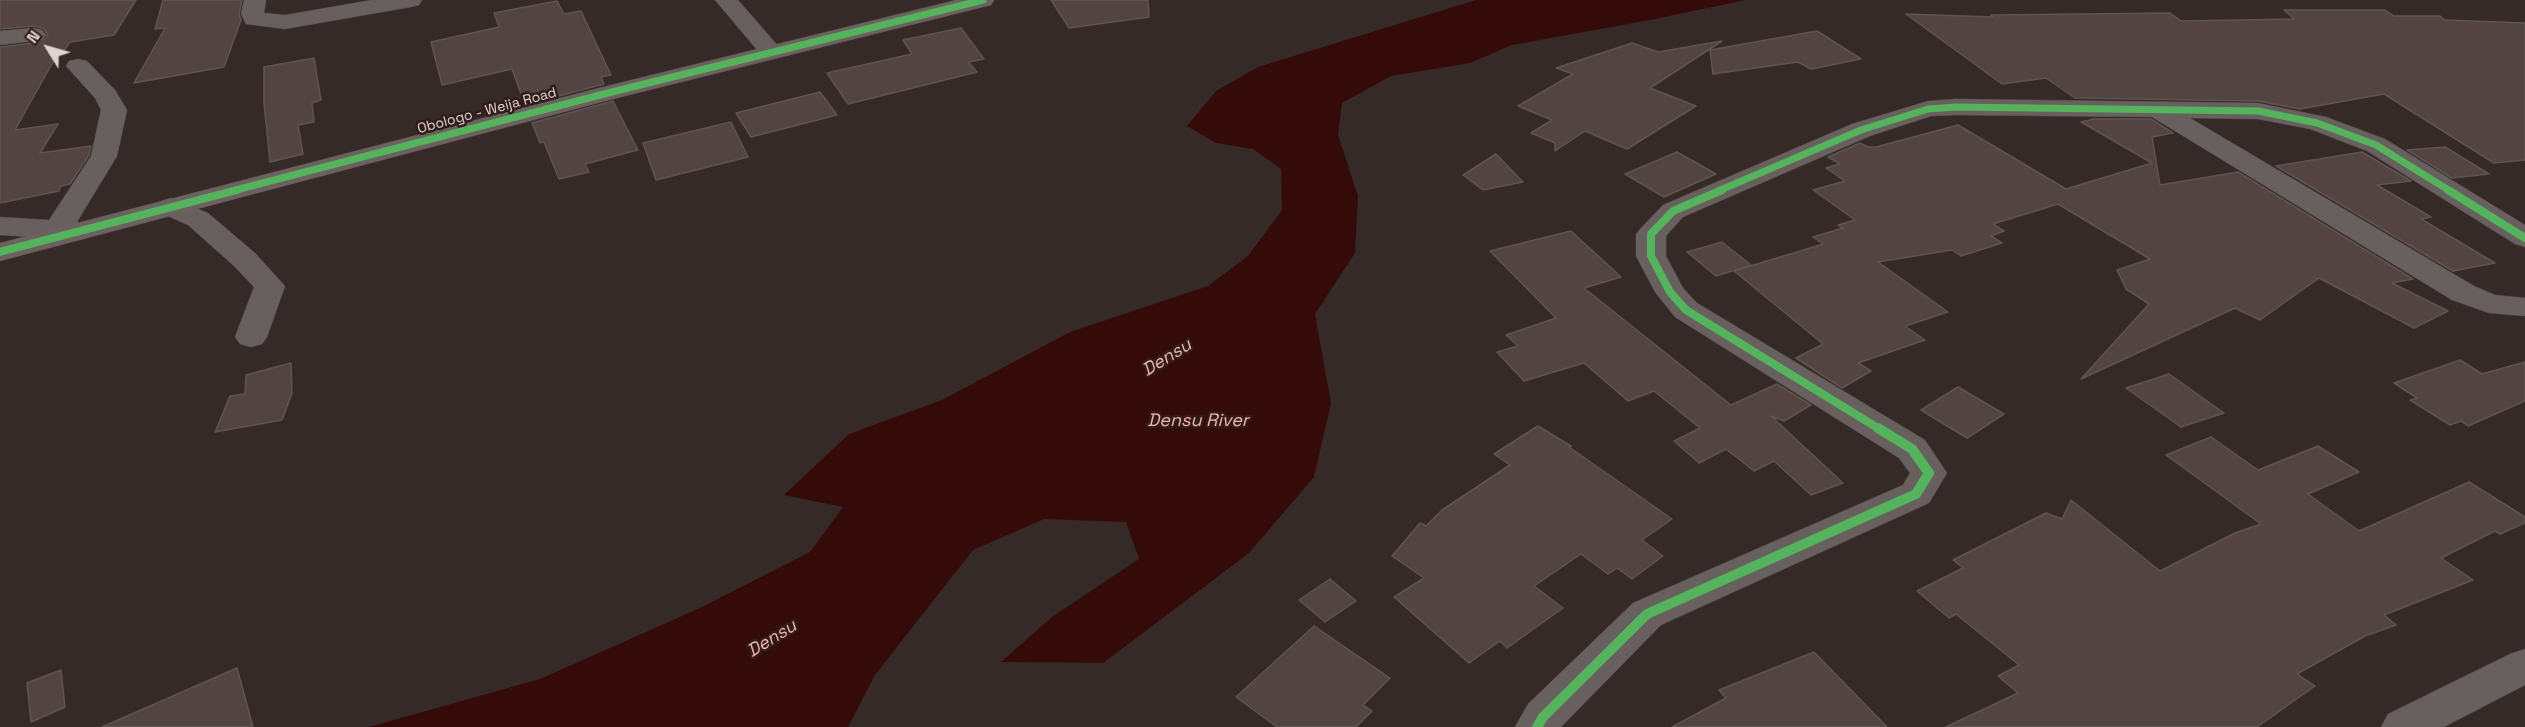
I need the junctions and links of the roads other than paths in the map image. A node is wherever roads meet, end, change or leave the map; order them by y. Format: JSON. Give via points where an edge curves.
{"nodes":[{"id":1,"x":255,"y":0,"type":"edge"},
{"id":2,"x":411,"y":0,"type":"edge"},
{"id":3,"x":726,"y":0,"type":"edge"},
{"id":4,"x":983,"y":0,"type":"edge"},
{"id":5,"x":34,"y":35,"type":"dead end"},
{"id":6,"x":0,"y":38,"type":"edge"},
{"id":7,"x":771,"y":52,"type":"junction"},
{"id":8,"x":78,"y":66,"type":"dead end"},
{"id":9,"x":2158,"y":110,"type":"junction"},
{"id":10,"x":171,"y":207,"type":"junction"},
{"id":11,"x":0,"y":226,"type":"edge"},
{"id":12,"x":68,"y":230,"type":"junction"},
{"id":13,"x":2525,"y":238,"type":"edge"},
{"id":14,"x":0,"y":252,"type":"edge"},
{"id":15,"x":2525,"y":307,"type":"edge"},
{"id":16,"x":251,"y":337,"type":"dead end"},
{"id":17,"x":2525,"y":666,"type":"edge"},
{"id":18,"x":1537,"y":727,"type":"edge"},
{"id":19,"x":2403,"y":727,"type":"edge"}],
"edges":[{"from":1,"to":2,"type":"street","via":[[254,19],[285,22]]},
{"from":3,"to":7,"type":"street"},
{"from":4,"to":7,"type":"street","name":"Obologo - Weija Road"},
{"from":5,"to":6,"type":"street"},
{"from":7,"to":10,"type":"street","name":"Obologo - Weija Road"},
{"from":8,"to":12,"type":"street","via":[[106,95],[114,110],[104,156]]},
{"from":9,"to":13,"type":"street","via":[[2258,111],[2348,133],[2376,145]]},
{"from":9,"to":15,"type":"street","via":[[2463,293],[2489,304]]},
{"from":9,"to":18,"type":"street","via":[[1956,106],[1928,109],[1861,130],[1673,211],[1651,234],[1651,256],[1670,292],[1686,310],[1912,448],[1929,474],[1916,494],[1647,614]]},
{"from":10,"to":12,"type":"street","name":"Obologo - Weija Road"},
{"from":10,"to":16,"type":"street","via":[[198,219],[270,286]]},
{"from":11,"to":12,"type":"street"},
{"from":12,"to":14,"type":"street","name":"Obologo - Weija Road"},
{"from":17,"to":19,"type":"street"}]}
